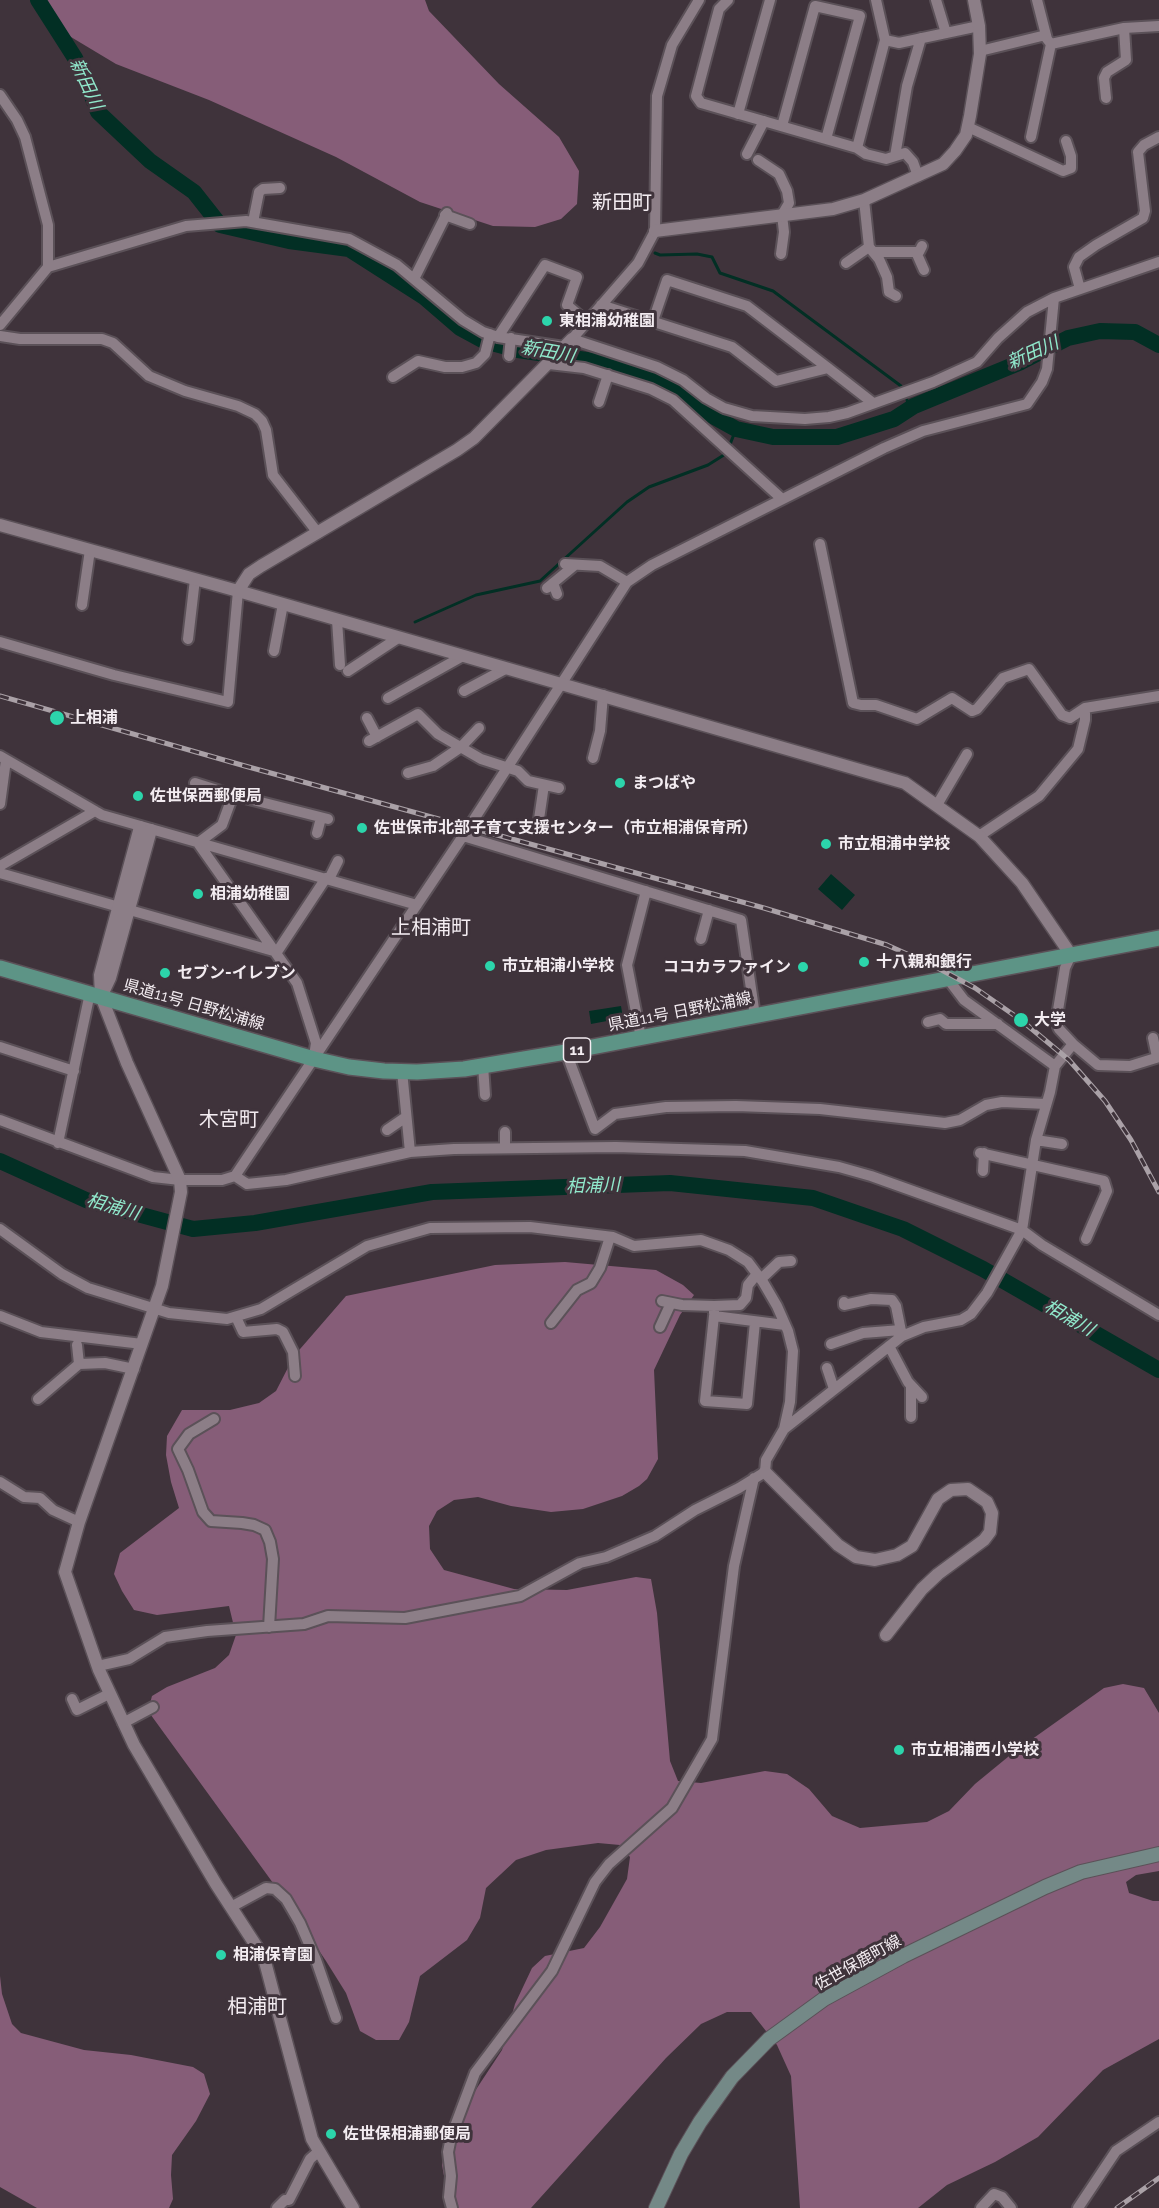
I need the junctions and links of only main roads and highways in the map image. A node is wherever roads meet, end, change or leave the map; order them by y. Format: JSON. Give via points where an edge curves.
{"nodes":[{"id":1,"x":1159,"y":938,"type":"edge"},
{"id":2,"x":0,"y":968,"type":"edge"},
{"id":3,"x":1159,"y":1854,"type":"edge"},
{"id":4,"x":656,"y":2208,"type":"edge"}],
"edges":[{"from":1,"to":2,"type":"main road","name":"県道11号 日野松浦線","number":"11","via":[[566,1052],[464,1069],[402,1071],[314,1059]]},
{"from":3,"to":4,"type":"main road","name":"佐世保鹿町線","via":[[1081,1872],[1044,1887],[824,1999],[769,2039],[732,2077],[681,2154]]}]}
